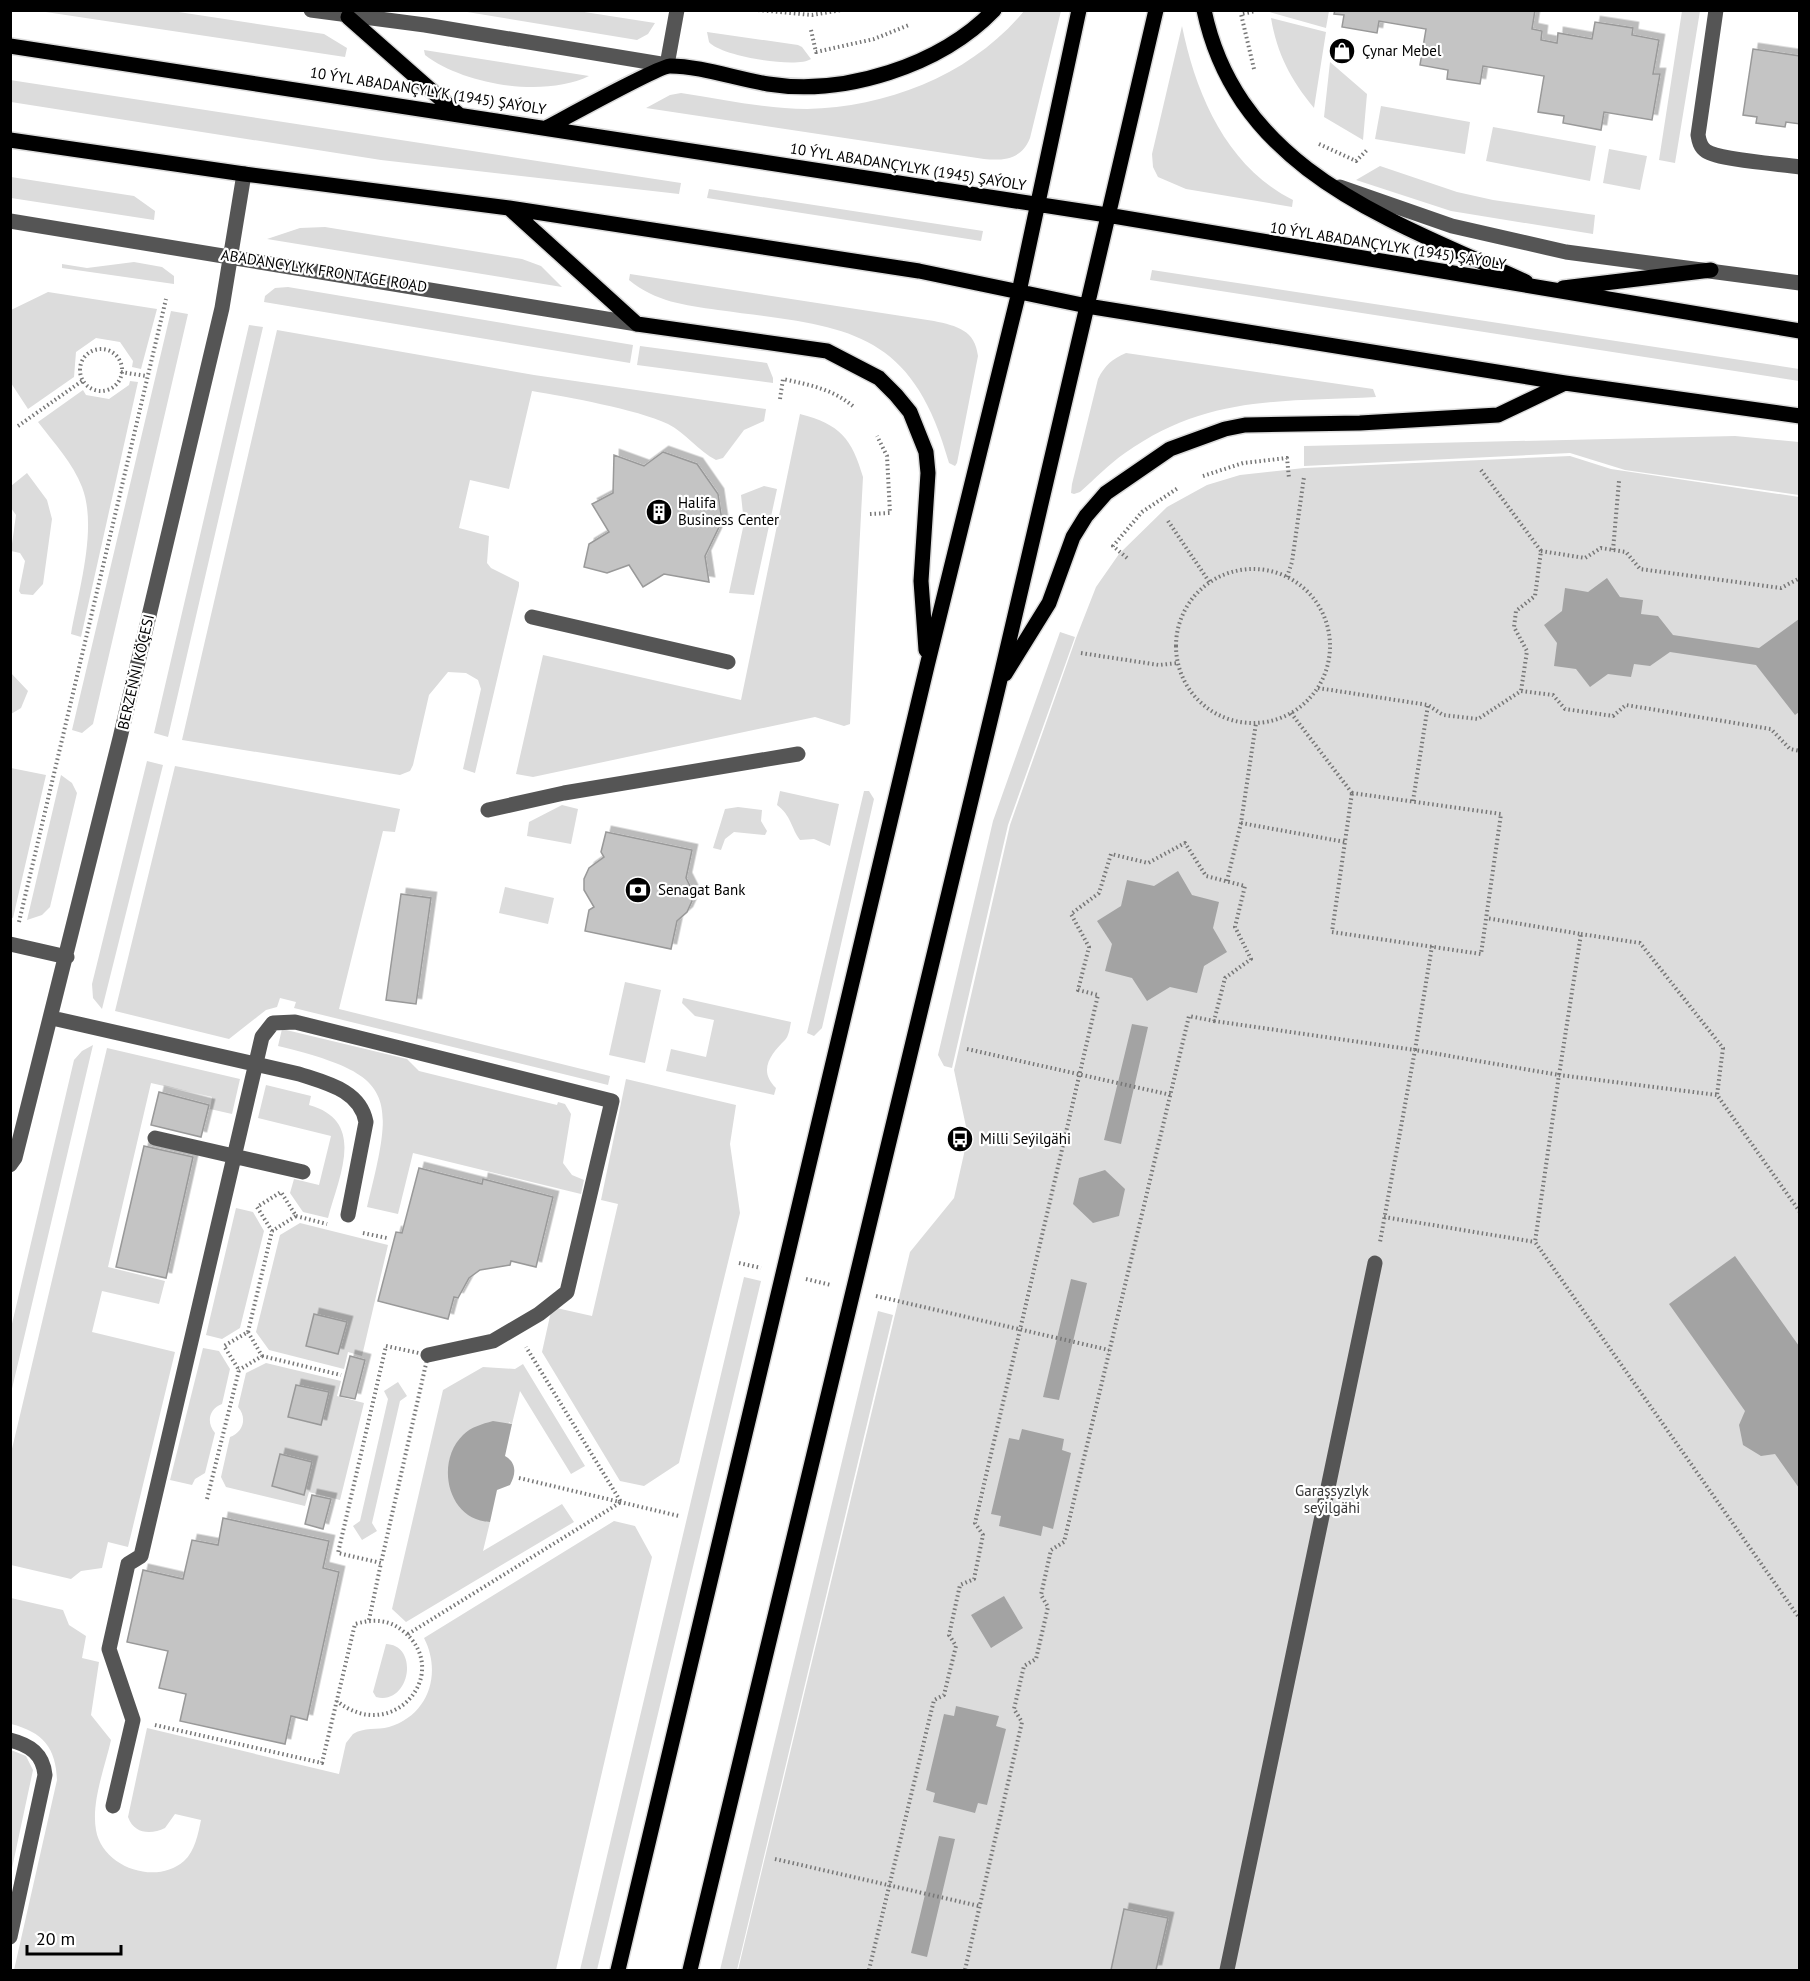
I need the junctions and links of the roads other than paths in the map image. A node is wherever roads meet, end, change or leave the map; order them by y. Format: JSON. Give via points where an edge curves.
{"nodes":[{"id":1,"x":311,"y":10,"type":"edge"},
{"id":2,"x":677,"y":10,"type":"edge"},
{"id":3,"x":994,"y":10,"type":"edge"},
{"id":4,"x":1080,"y":10,"type":"edge"},
{"id":5,"x":1156,"y":10,"type":"edge"},
{"id":6,"x":1204,"y":10,"type":"edge"},
{"id":7,"x":1716,"y":10,"type":"edge"},
{"id":8,"x":348,"y":17,"type":"junction"},
{"id":9,"x":426,"y":18,"type":"edge"},
{"id":10,"x":10,"y":46,"type":"edge"},
{"id":11,"x":667,"y":65,"type":"junction"},
{"id":12,"x":458,"y":114,"type":"junction"},
{"id":13,"x":548,"y":127,"type":"junction"},
{"id":14,"x":10,"y":140,"type":"edge"},
{"id":15,"x":1800,"y":167,"type":"edge"},
{"id":16,"x":244,"y":174,"type":"junction"},
{"id":17,"x":1325,"y":182,"type":"junction"},
{"id":18,"x":1037,"y":206,"type":"junction"},
{"id":19,"x":509,"y":208,"type":"junction"},
{"id":20,"x":1107,"y":215,"type":"junction"},
{"id":21,"x":10,"y":221,"type":"edge"},
{"id":22,"x":231,"y":256,"type":"junction"},
{"id":23,"x":1711,"y":270,"type":"junction"},
{"id":24,"x":1800,"y":283,"type":"edge"},
{"id":25,"x":1544,"y":290,"type":"junction"},
{"id":26,"x":1020,"y":292,"type":"junction"},
{"id":27,"x":1087,"y":306,"type":"junction"},
{"id":28,"x":637,"y":324,"type":"junction"},
{"id":29,"x":1800,"y":331,"type":"edge"},
{"id":30,"x":1565,"y":382,"type":"junction"},
{"id":31,"x":1800,"y":416,"type":"edge"},
{"id":32,"x":532,"y":616,"type":"dead end"},
{"id":33,"x":729,"y":662,"type":"dead end"},
{"id":34,"x":927,"y":666,"type":"junction"},
{"id":35,"x":999,"y":684,"type":"junction"},
{"id":36,"x":798,"y":754,"type":"dead end"},
{"id":37,"x":488,"y":810,"type":"dead end"},
{"id":38,"x":10,"y":944,"type":"edge"},
{"id":39,"x":67,"y":957,"type":"junction"},
{"id":40,"x":52,"y":1018,"type":"junction"},
{"id":41,"x":256,"y":1065,"type":"junction"},
{"id":42,"x":155,"y":1138,"type":"dead end"},
{"id":43,"x":234,"y":1156,"type":"junction"},
{"id":44,"x":10,"y":1165,"type":"edge"},
{"id":45,"x":303,"y":1172,"type":"dead end"},
{"id":46,"x":348,"y":1215,"type":"dead end"},
{"id":47,"x":1375,"y":1263,"type":"road end"},
{"id":48,"x":428,"y":1355,"type":"road end"},
{"id":49,"x":10,"y":1740,"type":"edge"},
{"id":50,"x":113,"y":1806,"type":"dead end"},
{"id":51,"x":10,"y":1936,"type":"edge"},
{"id":52,"x":618,"y":1971,"type":"edge"},
{"id":53,"x":690,"y":1971,"type":"edge"},
{"id":54,"x":1227,"y":1971,"type":"edge"}],
"edges":[{"from":1,"to":8,"type":"street"},
{"from":2,"to":11,"type":"street"},
{"from":3,"to":11,"type":"main road","via":[[966,36],[933,53],[872,78],[839,85],[807,88],[770,84]]},
{"from":4,"to":18,"type":"main road"},
{"from":5,"to":20,"type":"main road"},
{"from":6,"to":17,"type":"main road","via":[[1221,61],[1257,124]]},
{"from":7,"to":15,"type":"street","via":[[1698,135],[1700,144],[1707,152],[1722,156]]},
{"from":8,"to":9,"type":"street"},
{"from":8,"to":12,"type":"main road"},
{"from":9,"to":11,"type":"street"},
{"from":10,"to":12,"type":"main road","name":"10 ÝYL ABADANÇYLYK (1945) ŞAÝOLY"},
{"from":11,"to":13,"type":"main road"},
{"from":12,"to":13,"type":"main road","name":"10 ÝYL ABADANÇYLYK (1945) ŞAÝOLY"},
{"from":13,"to":18,"type":"main road","name":"10 ÝYL ABADANÇYLYK (1945) ŞAÝOLY"},
{"from":14,"to":16,"type":"main road"},
{"from":16,"to":19,"type":"main road"},
{"from":16,"to":22,"type":"street","name":"BERZEŇŇI KÖÇESI"},
{"from":17,"to":23,"type":"street","name":"10 ÝYL ABADANÇYLYK (1945) ŞAÝOLY","via":[[1452,226],[1545,248]]},
{"from":17,"to":25,"type":"main road","via":[[1404,227]]},
{"from":18,"to":20,"type":"main road","name":"10 ÝYL ABADANÇYLYK (1945) ŞAÝOLY"},
{"from":18,"to":26,"type":"main road"},
{"from":19,"to":26,"type":"main road","via":[[907,270]]},
{"from":19,"to":28,"type":"main road"},
{"from":20,"to":25,"type":"main road","name":"10 ÝYL ABADANÇYLYK (1945) ŞAÝOLY"},
{"from":20,"to":27,"type":"main road"},
{"from":21,"to":22,"type":"street","name":"ABADANCYLYK FRONTAGE ROAD"},
{"from":22,"to":28,"type":"street","name":"ABADANCYLYK FRONTAGE ROAD"},
{"from":22,"to":39,"type":"street","name":"BERZEŇŇI KÖÇESI","via":[[217,331]]},
{"from":23,"to":24,"type":"street","name":"10 ÝYL ABADANÇYLYK (1945) ŞAÝOLY"},
{"from":23,"to":25,"type":"main road"},
{"from":25,"to":29,"type":"main road","name":"10 ÝYL ABADANÇYLYK (1945) ŞAÝOLY"},
{"from":26,"to":27,"type":"main road"},
{"from":26,"to":34,"type":"main road"},
{"from":27,"to":30,"type":"main road"},
{"from":27,"to":35,"type":"main road"},
{"from":28,"to":34,"type":"main road","via":[[827,351],[879,378],[896,395],[910,412],[926,452],[921,581]]},
{"from":30,"to":31,"type":"main road"},
{"from":30,"to":35,"type":"main road","via":[[1498,415],[1245,425],[1170,449],[1106,492],[1086,516],[1073,537],[1049,603]]},
{"from":32,"to":33,"type":"street"},
{"from":34,"to":52,"type":"main road"},
{"from":35,"to":53,"type":"main road"},
{"from":36,"to":37,"type":"street"},
{"from":38,"to":39,"type":"street"},
{"from":39,"to":40,"type":"street","name":"BERZEŇŇI KÖÇESI"},
{"from":40,"to":41,"type":"street"},
{"from":40,"to":44,"type":"street","name":"BERZEŇŇI KÖÇESI"},
{"from":41,"to":43,"type":"street"},
{"from":41,"to":46,"type":"street","via":[[334,1086],[350,1095],[364,1111],[364,1142]]},
{"from":41,"to":48,"type":"street","via":[[266,1029],[273,1023],[289,1022],[612,1101],[567,1292],[494,1341]]},
{"from":42,"to":43,"type":"street"},
{"from":43,"to":45,"type":"street"},
{"from":43,"to":50,"type":"street","via":[[141,1556],[128,1564],[109,1649],[133,1720]]},
{"from":47,"to":54,"type":"street"},
{"from":49,"to":51,"type":"street","via":[[39,1755],[45,1775]]}]}
